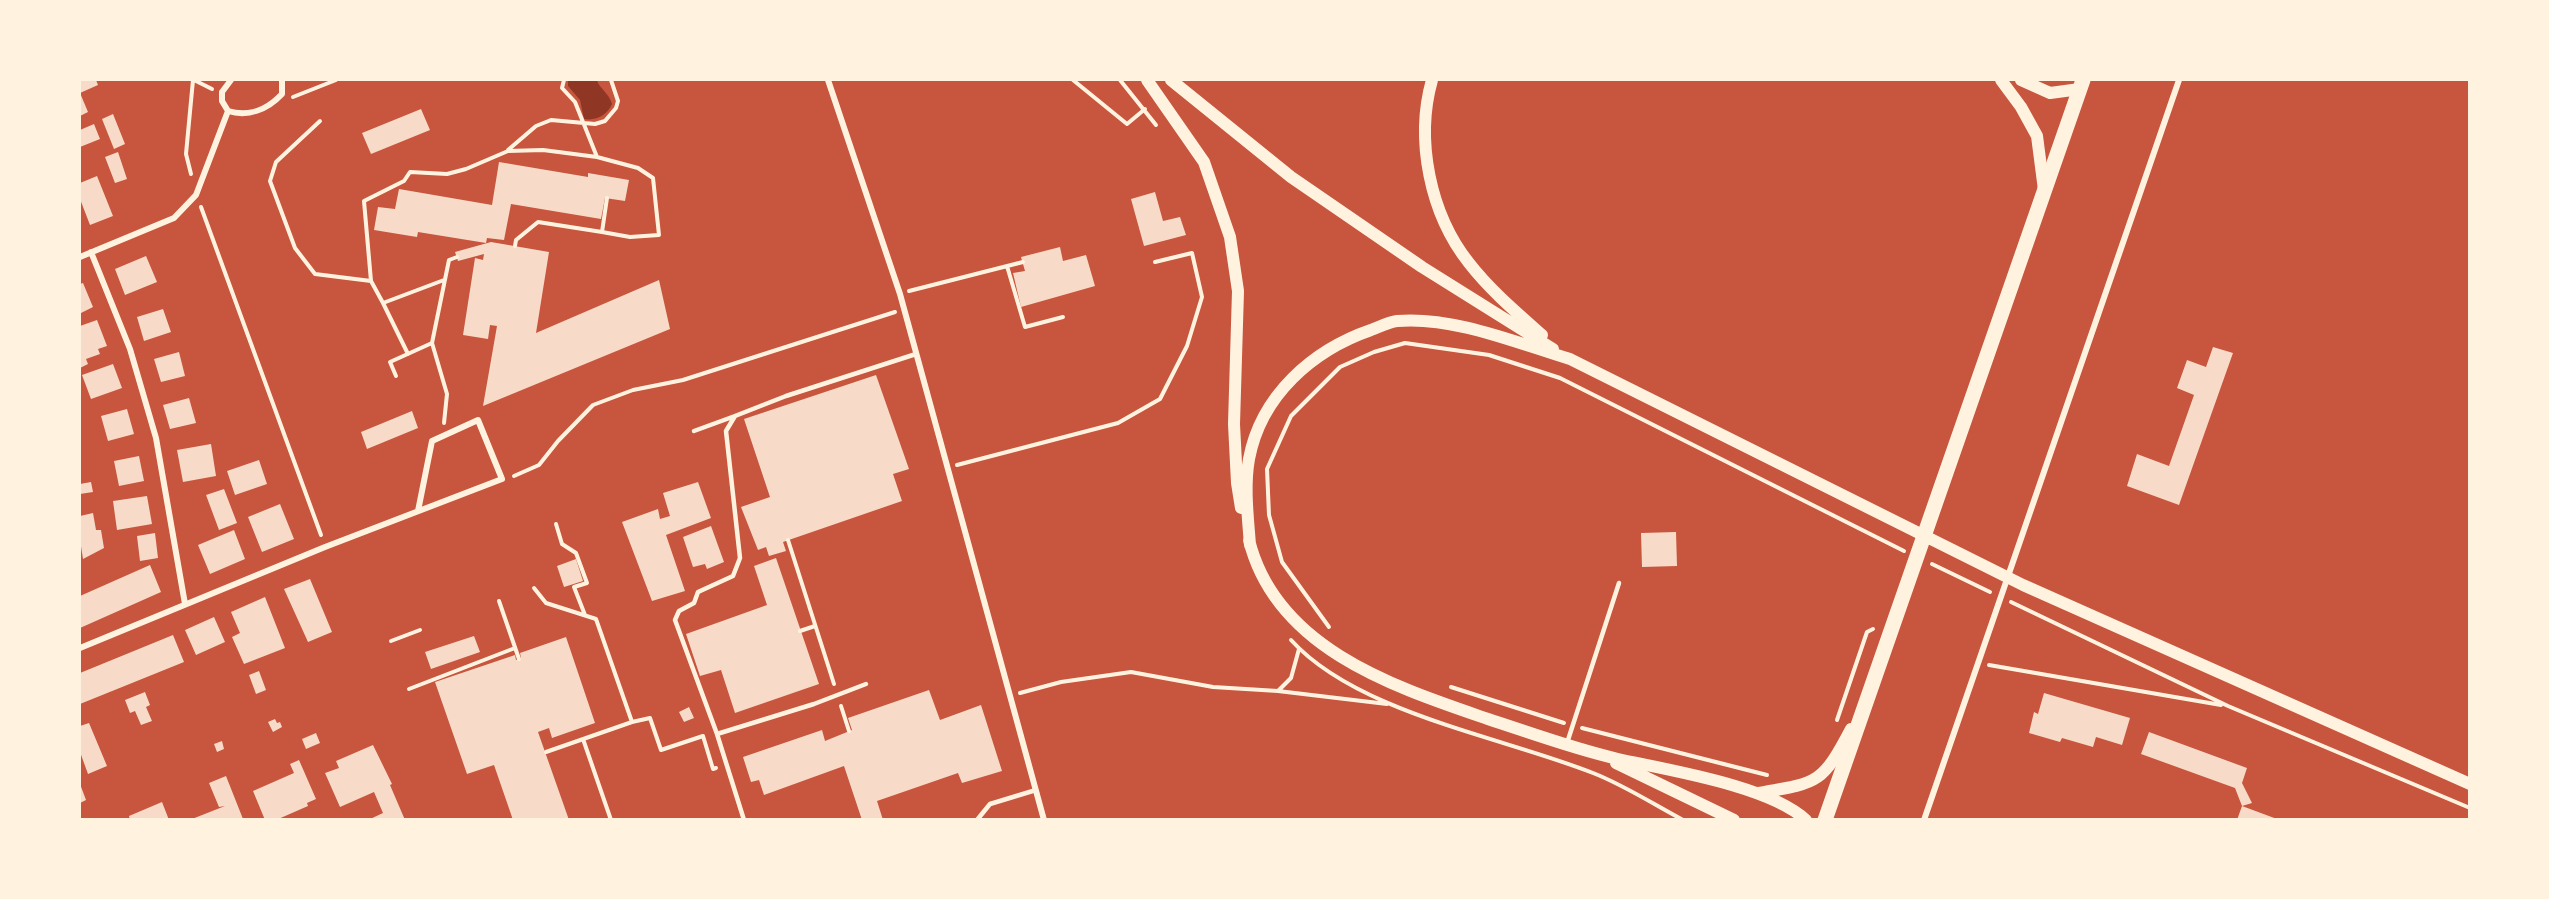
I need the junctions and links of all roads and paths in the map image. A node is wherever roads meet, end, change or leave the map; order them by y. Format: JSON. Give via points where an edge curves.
{"nodes":[{"id":1,"x":194,"y":80,"type":"edge"},
{"id":2,"x":231,"y":80,"type":"edge"},
{"id":3,"x":282,"y":80,"type":"edge"},
{"id":4,"x":317,"y":80,"type":"edge"},
{"id":5,"x":336,"y":80,"type":"edge"},
{"id":6,"x":564,"y":80,"type":"edge"},
{"id":7,"x":611,"y":80,"type":"edge"},
{"id":8,"x":828,"y":80,"type":"edge"},
{"id":9,"x":1073,"y":80,"type":"edge"},
{"id":10,"x":1120,"y":80,"type":"edge"},
{"id":11,"x":1147,"y":80,"type":"edge"},
{"id":12,"x":1171,"y":80,"type":"edge"},
{"id":13,"x":1432,"y":80,"type":"edge"},
{"id":14,"x":2001,"y":80,"type":"edge"},
{"id":15,"x":2021,"y":80,"type":"edge"},
{"id":16,"x":2179,"y":80,"type":"edge"},
{"id":17,"x":2077,"y":83,"type":"edge"},
{"id":18,"x":320,"y":85,"type":"junction"},
{"id":19,"x":222,"y":92,"type":"junction"},
{"id":20,"x":292,"y":97,"type":"dead end"},
{"id":21,"x":1145,"y":109,"type":"junction"},
{"id":22,"x":228,"y":111,"type":"junction"},
{"id":23,"x":320,"y":121,"type":"dead end"},
{"id":24,"x":584,"y":123,"type":"junction"},
{"id":25,"x":1159,"y":128,"type":"dead end"},
{"id":26,"x":508,"y":151,"type":"junction"},
{"id":27,"x":597,"y":157,"type":"junction"},
{"id":28,"x":2044,"y":192,"type":"junction"},
{"id":29,"x":196,"y":195,"type":"junction"},
{"id":30,"x":607,"y":198,"type":"dead end"},
{"id":31,"x":602,"y":232,"type":"junction"},
{"id":32,"x":515,"y":246,"type":"dead end"},
{"id":33,"x":91,"y":252,"type":"junction"},
{"id":34,"x":80,"y":257,"type":"edge"},
{"id":35,"x":457,"y":257,"type":"dead end"},
{"id":36,"x":1023,"y":262,"type":"dead end"},
{"id":37,"x":1155,"y":262,"type":"dead end"},
{"id":38,"x":1007,"y":266,"type":"junction"},
{"id":39,"x":445,"y":280,"type":"junction"},
{"id":40,"x":371,"y":281,"type":"junction"},
{"id":41,"x":900,"y":294,"type":"junction"},
{"id":42,"x":383,"y":303,"type":"junction"},
{"id":43,"x":904,"y":309,"type":"junction"},
{"id":44,"x":1063,"y":317,"type":"dead end"},
{"id":45,"x":432,"y":343,"type":"junction"},
{"id":46,"x":408,"y":354,"type":"junction"},
{"id":47,"x":916,"y":354,"type":"junction"},
{"id":48,"x":1570,"y":359,"type":"junction"},
{"id":49,"x":396,"y":376,"type":"dead end"},
{"id":50,"x":1272,"y":404,"type":"junction"},
{"id":51,"x":735,"y":416,"type":"junction"},
{"id":52,"x":1291,"y":416,"type":"junction"},
{"id":53,"x":694,"y":431,"type":"dead end"},
{"id":54,"x":443,"y":436,"type":"junction"},
{"id":55,"x":947,"y":467,"type":"junction"},
{"id":56,"x":502,"y":479,"type":"junction"},
{"id":57,"x":418,"y":511,"type":"junction"},
{"id":58,"x":556,"y":524,"type":"dead end"},
{"id":59,"x":788,"y":540,"type":"dead end"},
{"id":60,"x":1250,"y":545,"type":"junction"},
{"id":61,"x":325,"y":547,"type":"junction"},
{"id":62,"x":1914,"y":556,"type":"dead end"},
{"id":63,"x":1924,"y":561,"type":"dead end"},
{"id":64,"x":1618,"y":583,"type":"dead end"},
{"id":65,"x":534,"y":588,"type":"dead end"},
{"id":66,"x":1997,"y":595,"type":"dead end"},
{"id":67,"x":2007,"y":600,"type":"dead end"},
{"id":68,"x":499,"y":601,"type":"dead end"},
{"id":69,"x":185,"y":604,"type":"junction"},
{"id":70,"x":585,"y":615,"type":"junction"},
{"id":71,"x":1895,"y":619,"type":"junction"},
{"id":72,"x":815,"y":626,"type":"junction"},
{"id":73,"x":420,"y":630,"type":"dead end"},
{"id":74,"x":800,"y":631,"type":"dead end"},
{"id":75,"x":1334,"y":631,"type":"dead end"},
{"id":76,"x":1285,"y":633,"type":"dead end"},
{"id":77,"x":391,"y":641,"type":"dead end"},
{"id":78,"x":80,"y":648,"type":"edge"},
{"id":79,"x":515,"y":648,"type":"junction"},
{"id":80,"x":1299,"y":650,"type":"junction"},
{"id":81,"x":519,"y":659,"type":"dead end"},
{"id":82,"x":1979,"y":663,"type":"junction"},
{"id":83,"x":866,"y":684,"type":"dead end"},
{"id":84,"x":1442,"y":684,"type":"dead end"},
{"id":85,"x":410,"y":689,"type":"dead end"},
{"id":86,"x":1278,"y":691,"type":"junction"},
{"id":87,"x":837,"y":695,"type":"junction"},
{"id":88,"x":1010,"y":695,"type":"junction"},
{"id":89,"x":1867,"y":699,"type":"junction"},
{"id":90,"x":1390,"y":704,"type":"junction"},
{"id":91,"x":2228,"y":706,"type":"junction"},
{"id":92,"x":1837,"y":721,"type":"dead end"},
{"id":93,"x":632,"y":722,"type":"junction"},
{"id":94,"x":1574,"y":726,"type":"junction"},
{"id":95,"x":849,"y":731,"type":"dead end"},
{"id":96,"x":717,"y":734,"type":"junction"},
{"id":97,"x":583,"y":739,"type":"junction"},
{"id":98,"x":1566,"y":746,"type":"junction"},
{"id":99,"x":546,"y":752,"type":"dead end"},
{"id":100,"x":1599,"y":755,"type":"junction"},
{"id":101,"x":727,"y":764,"type":"junction"},
{"id":102,"x":1773,"y":776,"type":"dead end"},
{"id":103,"x":2469,"y":784,"type":"edge"},
{"id":104,"x":1036,"y":790,"type":"junction"},
{"id":105,"x":1758,"y":793,"type":"junction"},
{"id":106,"x":2469,"y":808,"type":"edge"},
{"id":107,"x":611,"y":819,"type":"edge"},
{"id":108,"x":744,"y":819,"type":"edge"},
{"id":109,"x":977,"y":819,"type":"edge"},
{"id":110,"x":1044,"y":819,"type":"edge"},
{"id":111,"x":1683,"y":819,"type":"edge"},
{"id":112,"x":1734,"y":819,"type":"edge"},
{"id":113,"x":1806,"y":819,"type":"edge"},
{"id":114,"x":1825,"y":819,"type":"edge"},
{"id":115,"x":1924,"y":819,"type":"edge"}],
"edges":[{"from":1,"to":19,"type":"path"},
{"from":1,"to":29,"type":"path","via":[[186,154]]},
{"from":2,"to":19,"type":"street"},
{"from":3,"to":22,"type":"street","via":[[282,94],[273,104],[249,114]]},
{"from":4,"to":18,"type":"path"},
{"from":5,"to":18,"type":"path"},
{"from":6,"to":24,"type":"path","via":[[562,88],[575,102]]},
{"from":7,"to":24,"type":"path","via":[[618,101],[616,108],[606,121]]},
{"from":8,"to":41,"type":"street"},
{"from":9,"to":21,"type":"path","via":[[1127,124]]},
{"from":10,"to":21,"type":"path"},
{"from":11,"to":60,"type":"main road","via":[[1204,162],[1230,237],[1238,291],[1234,424],[1237,483]]},
{"from":12,"to":48,"type":"main road","via":[[1291,177],[1422,267]]},
{"from":13,"to":48,"type":"main road","via":[[1425,133],[1430,184],[1445,222],[1468,262],[1504,302]]},
{"from":14,"to":28,"type":"main road","via":[[2037,136]]},
{"from":15,"to":17,"type":"main road","via":[[2050,93]]},
{"from":16,"to":82,"type":"street"},
{"from":17,"to":28,"type":"main road"},
{"from":18,"to":20,"type":"path"},
{"from":19,"to":22,"type":"street"},
{"from":21,"to":25,"type":"path"},
{"from":22,"to":29,"type":"street"},
{"from":23,"to":40,"type":"path","via":[[276,162],[270,181],[295,248],[315,274]]},
{"from":24,"to":26,"type":"path","via":[[551,120],[536,126]]},
{"from":24,"to":27,"type":"path"},
{"from":26,"to":27,"type":"path","via":[[543,150]]},
{"from":26,"to":40,"type":"path","via":[[447,174],[411,172],[404,181],[364,201]]},
{"from":27,"to":31,"type":"path","via":[[638,168],[653,178],[658,235],[630,237]]},
{"from":28,"to":71,"type":"main road"},
{"from":29,"to":33,"type":"street","via":[[174,218]]},
{"from":29,"to":61,"type":"path"},
{"from":30,"to":31,"type":"path"},
{"from":31,"to":32,"type":"path","via":[[538,222],[516,240]]},
{"from":33,"to":34,"type":"street"},
{"from":33,"to":69,"type":"street","via":[[130,349],[156,438]]},
{"from":35,"to":39,"type":"path","via":[[449,260]]},
{"from":36,"to":38,"type":"path"},
{"from":37,"to":55,"type":"path","via":[[1192,253],[1202,297],[1187,346],[1160,399],[1118,423]]},
{"from":38,"to":41,"type":"path"},
{"from":38,"to":44,"type":"path","via":[[1025,327]]},
{"from":39,"to":42,"type":"path"},
{"from":39,"to":45,"type":"path"},
{"from":40,"to":42,"type":"path"},
{"from":41,"to":43,"type":"street"},
{"from":42,"to":46,"type":"path"},
{"from":43,"to":47,"type":"street"},
{"from":43,"to":56,"type":"path","via":[[593,405],[539,465]]},
{"from":45,"to":46,"type":"path"},
{"from":45,"to":54,"type":"path","via":[[447,394]]},
{"from":46,"to":49,"type":"path","via":[[390,363]]},
{"from":47,"to":51,"type":"lane"},
{"from":47,"to":55,"type":"street"},
{"from":48,"to":50,"type":"main road","via":[[1445,324],[1396,321],[1341,341],[1307,363]]},
{"from":48,"to":103,"type":"main road","via":[[2023,585]]},
{"from":50,"to":52,"type":"path"},
{"from":50,"to":60,"type":"main road","via":[[1249,458],[1246,488]]},
{"from":51,"to":53,"type":"lane"},
{"from":51,"to":96,"type":"lane","via":[[726,431],[740,558],[733,576],[698,592],[694,603],[679,611],[675,620]]},
{"from":52,"to":62,"type":"path","via":[[1340,367],[1374,352],[1405,343],[1489,355],[1560,378]]},
{"from":52,"to":75,"type":"path","via":[[1267,469],[1269,514],[1282,562]]},
{"from":54,"to":56,"type":"street","via":[[478,420]]},
{"from":54,"to":57,"type":"street","via":[[432,441]]},
{"from":55,"to":88,"type":"street"},
{"from":56,"to":57,"type":"street"},
{"from":57,"to":61,"type":"street"},
{"from":58,"to":70,"type":"path","via":[[562,544],[576,553],[587,583],[574,587]]},
{"from":59,"to":72,"type":"path"},
{"from":60,"to":98,"type":"main road","via":[[1280,604],[1340,657],[1415,694]]},
{"from":61,"to":69,"type":"street"},
{"from":63,"to":66,"type":"path"},
{"from":64,"to":94,"type":"lane"},
{"from":65,"to":70,"type":"path","via":[[546,603]]},
{"from":67,"to":91,"type":"path"},
{"from":68,"to":79,"type":"path"},
{"from":69,"to":78,"type":"street"},
{"from":70,"to":93,"type":"path","via":[[596,618]]},
{"from":71,"to":89,"type":"main road"},
{"from":71,"to":92,"type":"path","via":[[1867,632]]},
{"from":72,"to":74,"type":"path"},
{"from":72,"to":87,"type":"path"},
{"from":73,"to":77,"type":"path"},
{"from":76,"to":80,"type":"path"},
{"from":79,"to":81,"type":"path"},
{"from":79,"to":85,"type":"path"},
{"from":80,"to":86,"type":"path","via":[[1291,678]]},
{"from":80,"to":90,"type":"path","via":[[1333,675]]},
{"from":82,"to":91,"type":"path"},
{"from":82,"to":115,"type":"street"},
{"from":83,"to":87,"type":"lane"},
{"from":84,"to":94,"type":"path"},
{"from":86,"to":88,"type":"path","via":[[1213,687],[1131,672],[1061,682]]},
{"from":86,"to":90,"type":"path"},
{"from":87,"to":95,"type":"path"},
{"from":87,"to":96,"type":"lane"},
{"from":88,"to":104,"type":"street"},
{"from":89,"to":105,"type":"main road","via":[[1825,771],[1806,784]]},
{"from":89,"to":114,"type":"main road"},
{"from":90,"to":111,"type":"path","via":[[1595,773]]},
{"from":91,"to":106,"type":"path"},
{"from":93,"to":97,"type":"path"},
{"from":93,"to":101,"type":"path","via":[[650,718],[661,750],[703,736],[713,769]]},
{"from":94,"to":98,"type":"lane"},
{"from":94,"to":102,"type":"path"},
{"from":96,"to":101,"type":"lane"},
{"from":97,"to":99,"type":"path"},
{"from":97,"to":107,"type":"path"},
{"from":98,"to":100,"type":"main road"},
{"from":100,"to":105,"type":"main road"},
{"from":100,"to":112,"type":"main road"},
{"from":101,"to":108,"type":"lane"},
{"from":104,"to":109,"type":"lane","via":[[990,804]]},
{"from":104,"to":110,"type":"street"},
{"from":105,"to":113,"type":"main road"}]}
